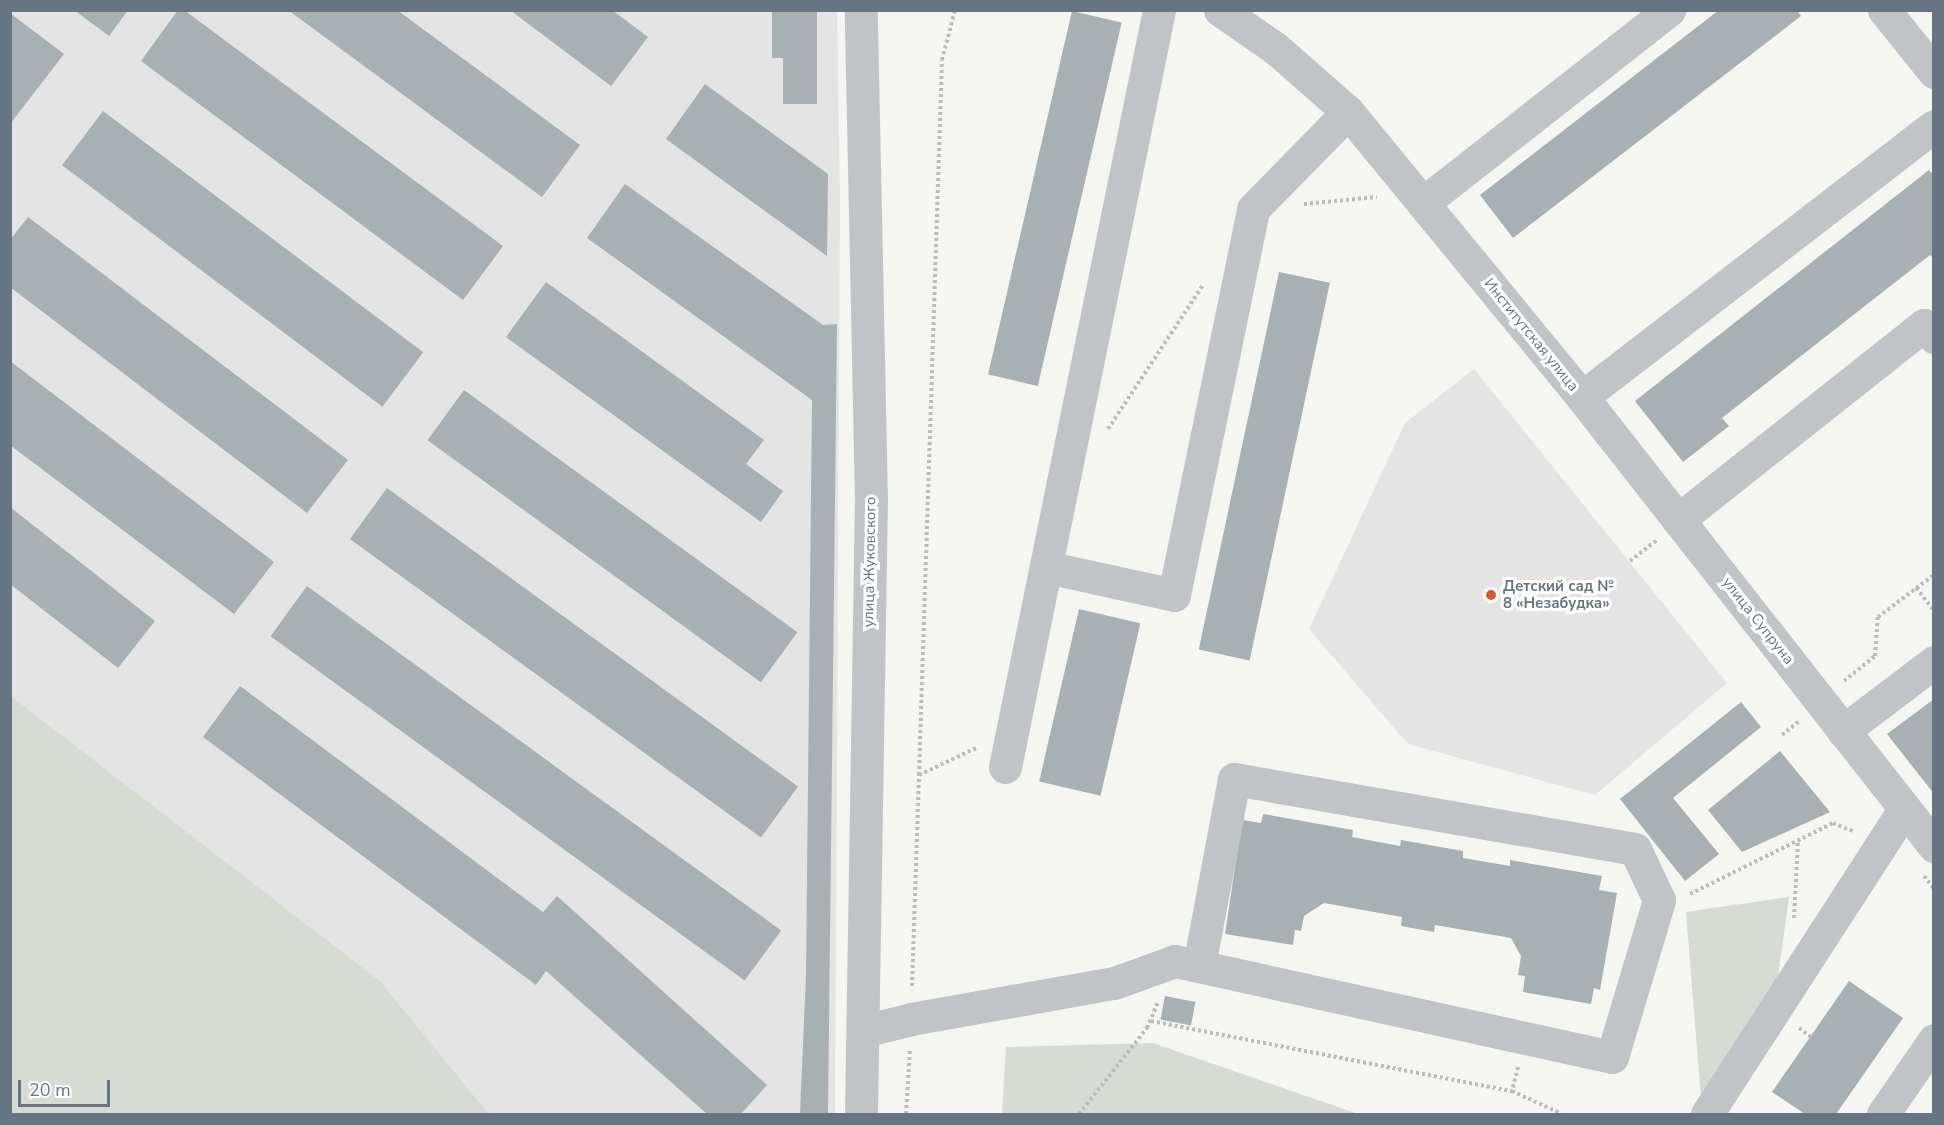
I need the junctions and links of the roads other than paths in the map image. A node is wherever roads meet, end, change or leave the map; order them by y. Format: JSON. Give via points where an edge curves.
{"nodes":[{"id":1,"x":861,"y":10,"type":"edge"},
{"id":2,"x":1158,"y":10,"type":"edge"},
{"id":3,"x":1220,"y":10,"type":"edge"},
{"id":4,"x":1669,"y":10,"type":"edge"},
{"id":5,"x":1884,"y":10,"type":"edge"},
{"id":6,"x":1934,"y":72,"type":"edge"},
{"id":7,"x":1348,"y":112,"type":"junction"},
{"id":8,"x":1934,"y":126,"type":"edge"},
{"id":9,"x":1423,"y":203,"type":"junction"},
{"id":10,"x":1934,"y":336,"type":"edge"},
{"id":11,"x":1582,"y":397,"type":"junction"},
{"id":12,"x":1669,"y":529,"type":"junction"},
{"id":13,"x":1046,"y":567,"type":"junction"},
{"id":14,"x":1934,"y":662,"type":"edge"},
{"id":15,"x":1843,"y":731,"type":"junction"},
{"id":16,"x":1005,"y":767,"type":"dead end"},
{"id":17,"x":1904,"y":809,"type":"junction"},
{"id":18,"x":1934,"y":846,"type":"edge"},
{"id":19,"x":1200,"y":966,"type":"junction"},
{"id":20,"x":863,"y":1031,"type":"junction"},
{"id":21,"x":1934,"y":1040,"type":"edge"},
{"id":22,"x":861,"y":1114,"type":"edge"},
{"id":23,"x":1707,"y":1114,"type":"edge"},
{"id":24,"x":1883,"y":1114,"type":"edge"}],
"edges":[{"from":1,"to":20,"type":"street","name":"улица Жуковского","via":[[871,501]]},
{"from":2,"to":13,"type":"street"},
{"from":3,"to":7,"type":"street","name":"Институтская улица","via":[[1275,48]]},
{"from":4,"to":9,"type":"street"},
{"from":5,"to":6,"type":"street"},
{"from":7,"to":9,"type":"street","name":"Институтская улица"},
{"from":7,"to":13,"type":"street","via":[[1253,209],[1174,595]]},
{"from":8,"to":11,"type":"street","name":"Институтская улица"},
{"from":9,"to":11,"type":"street","name":"Институтская улица"},
{"from":10,"to":12,"type":"street","via":[[1924,325]]},
{"from":11,"to":12,"type":"street","name":"улица Супруна"},
{"from":12,"to":15,"type":"street","name":"улица Супруна"},
{"from":13,"to":16,"type":"street"},
{"from":14,"to":15,"type":"street"},
{"from":15,"to":17,"type":"street","name":"улица Супруна"},
{"from":17,"to":18,"type":"street","name":"улица Супруна"},
{"from":17,"to":23,"type":"street"},
{"from":19,"to":19,"type":"street","via":[[1234,779],[1635,849],[1659,900],[1612,1057]]},
{"from":19,"to":20,"type":"street","via":[[1175,961],[1114,983],[911,1018]]},
{"from":20,"to":22,"type":"street","name":"улица Жуковского"},
{"from":21,"to":24,"type":"street"}]}
